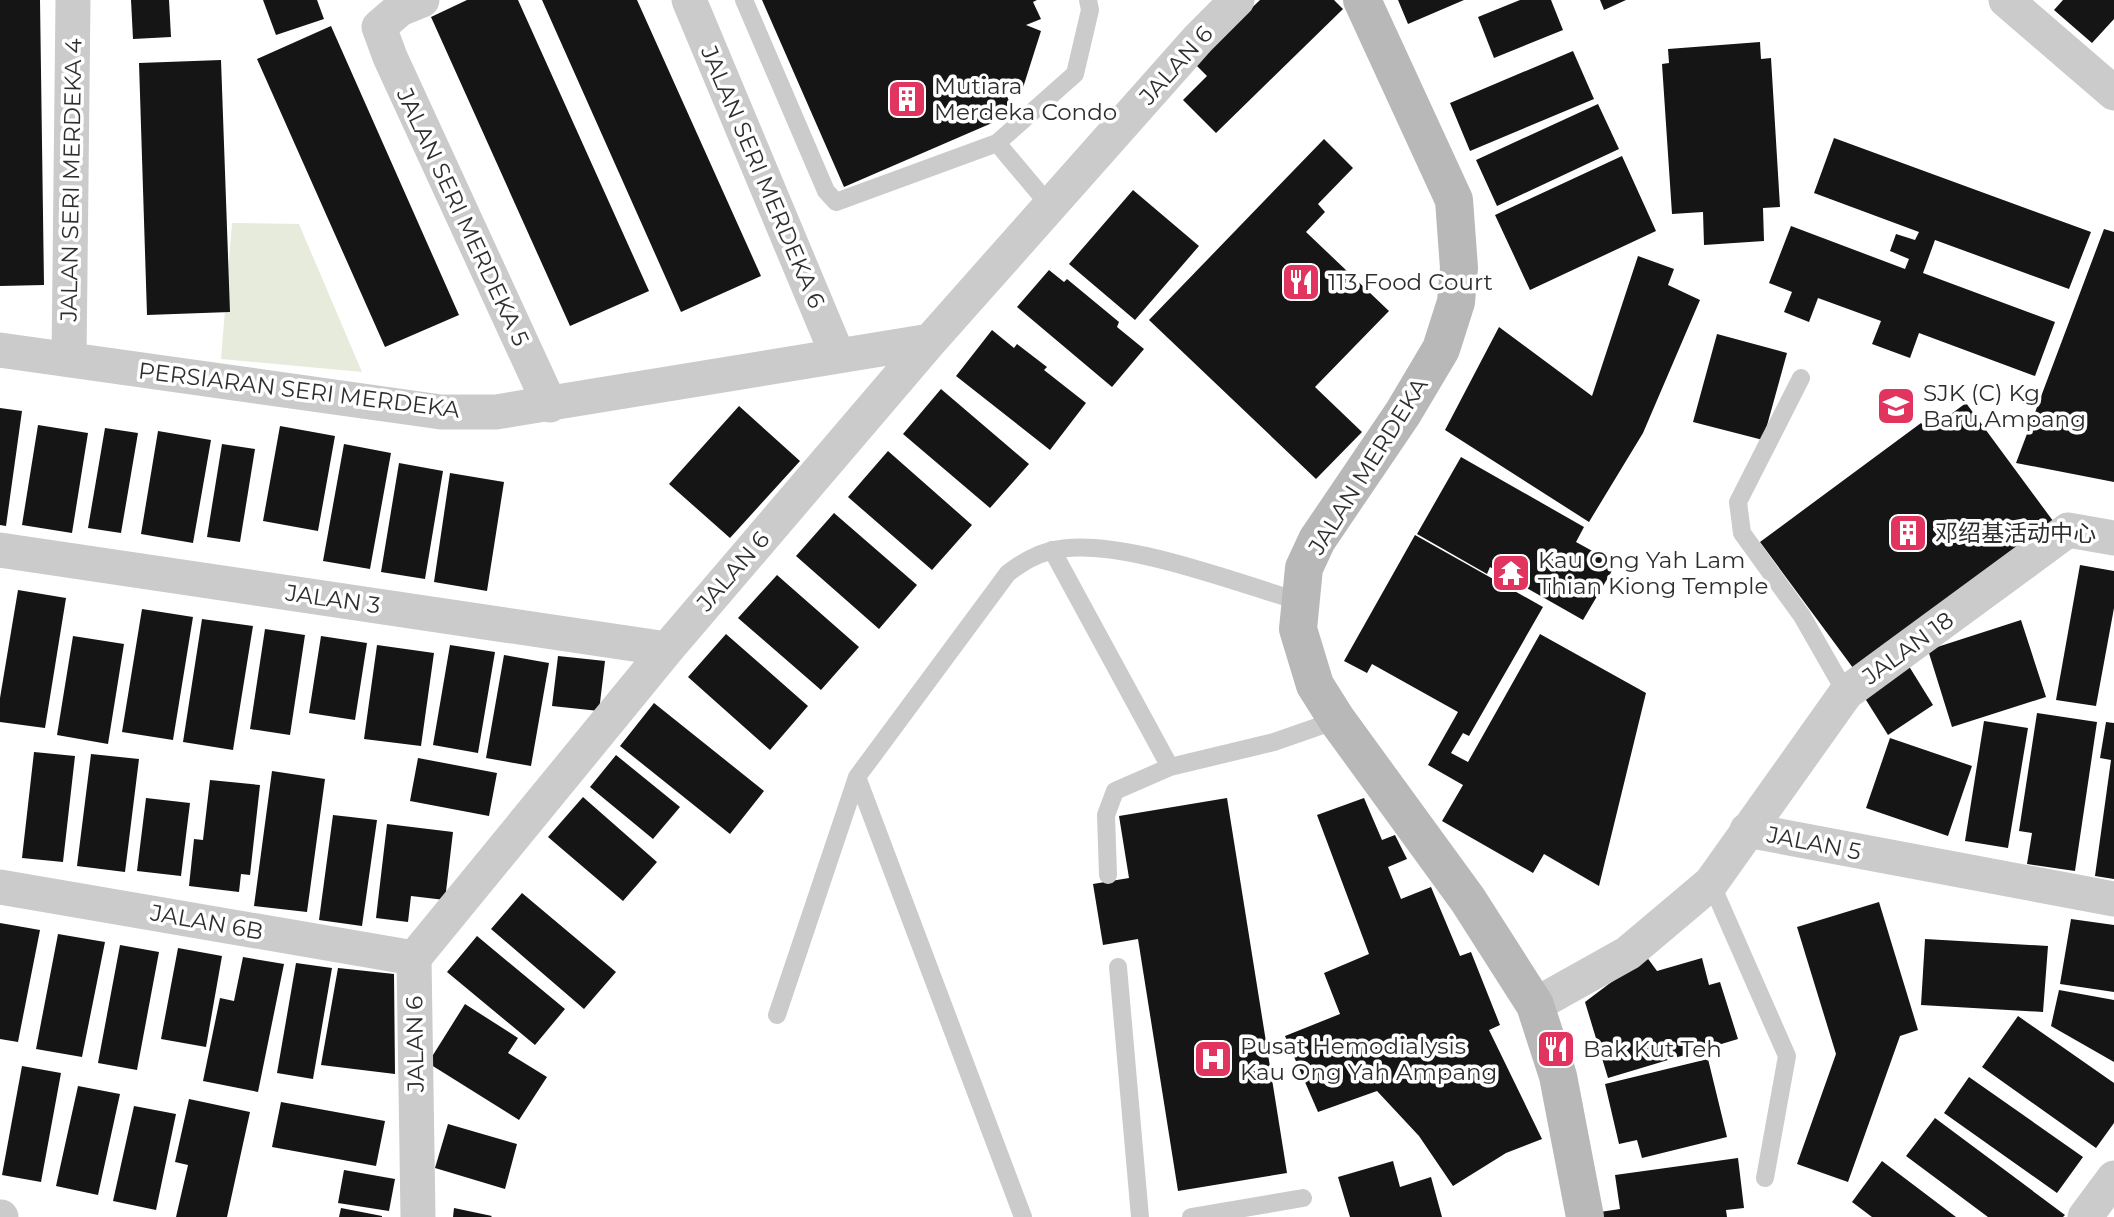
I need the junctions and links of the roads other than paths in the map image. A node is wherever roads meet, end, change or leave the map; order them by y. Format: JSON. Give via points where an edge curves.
{"nodes":[{"id":1,"x":73,"y":0,"type":"edge"},
{"id":2,"x":422,"y":0,"type":"edge"},
{"id":3,"x":689,"y":0,"type":"edge"},
{"id":4,"x":744,"y":0,"type":"edge"},
{"id":5,"x":1088,"y":0,"type":"edge"},
{"id":6,"x":1237,"y":0,"type":"edge"},
{"id":7,"x":1362,"y":0,"type":"edge"},
{"id":8,"x":2006,"y":0,"type":"edge"},
{"id":9,"x":2114,"y":93,"type":"edge"},
{"id":10,"x":997,"y":143,"type":"junction"},
{"id":11,"x":1050,"y":206,"type":"junction"},
{"id":12,"x":930,"y":341,"type":"junction"},
{"id":13,"x":0,"y":350,"type":"edge"},
{"id":14,"x":837,"y":354,"type":"junction"},
{"id":15,"x":69,"y":360,"type":"junction"},
{"id":16,"x":1801,"y":378,"type":"dead end"},
{"id":17,"x":550,"y":405,"type":"junction"},
{"id":18,"x":2114,"y":538,"type":"edge"},
{"id":19,"x":0,"y":550,"type":"edge"},
{"id":20,"x":1052,"y":550,"type":"junction"},
{"id":21,"x":1299,"y":601,"type":"junction"},
{"id":22,"x":667,"y":649,"type":"junction"},
{"id":23,"x":1846,"y":693,"type":"junction"},
{"id":24,"x":1337,"y":720,"type":"junction"},
{"id":25,"x":1170,"y":767,"type":"junction"},
{"id":26,"x":858,"y":777,"type":"junction"},
{"id":27,"x":1748,"y":830,"type":"junction"},
{"id":28,"x":1108,"y":875,"type":"dead end"},
{"id":29,"x":1711,"y":883,"type":"junction"},
{"id":30,"x":0,"y":887,"type":"edge"},
{"id":31,"x":2114,"y":899,"type":"edge"},
{"id":32,"x":414,"y":958,"type":"junction"},
{"id":33,"x":1118,"y":967,"type":"dead end"},
{"id":34,"x":1535,"y":1005,"type":"junction"},
{"id":35,"x":777,"y":1015,"type":"dead end"},
{"id":36,"x":1765,"y":1178,"type":"dead end"},
{"id":37,"x":2114,"y":1178,"type":"edge"},
{"id":38,"x":1303,"y":1198,"type":"dead end"},
{"id":39,"x":418,"y":1217,"type":"edge"},
{"id":40,"x":1023,"y":1217,"type":"edge"},
{"id":41,"x":1140,"y":1217,"type":"edge"},
{"id":42,"x":1191,"y":1217,"type":"edge"},
{"id":43,"x":1585,"y":1217,"type":"edge"},
{"id":44,"x":2085,"y":1217,"type":"edge"}],
"edges":[{"from":1,"to":15,"type":"street","name":"JALAN SERI MERDEKA 4"},
{"from":2,"to":17,"type":"street","name":"JALAN SERI MERDEKA 5","via":[[400,9],[379,27]]},
{"from":3,"to":14,"type":"street","name":"JALAN SERI MERDEKA 6"},
{"from":4,"to":10,"type":"lane","via":[[826,191],[836,202]]},
{"from":5,"to":10,"type":"lane","via":[[1090,10],[1075,74]]},
{"from":6,"to":11,"type":"street","name":"JALAN 6"},
{"from":7,"to":21,"type":"street","name":"JALAN MERDEKA","via":[[1454,201],[1459,268],[1456,302],[1441,349],[1416,392],[1317,540],[1304,568]]},
{"from":8,"to":9,"type":"street"},
{"from":10,"to":11,"type":"lane"},
{"from":11,"to":12,"type":"street","name":"JALAN 6"},
{"from":12,"to":14,"type":"street","name":"PERSIARAN SERI MERDEKA"},
{"from":12,"to":22,"type":"street","name":"JALAN 6"},
{"from":13,"to":15,"type":"street","name":"PERSIARAN SERI MERDEKA"},
{"from":14,"to":17,"type":"street","name":"PERSIARAN SERI MERDEKA"},
{"from":15,"to":17,"type":"street","name":"PERSIARAN SERI MERDEKA","via":[[441,412],[496,412]]},
{"from":16,"to":23,"type":"lane","via":[[1738,502],[1742,533],[1802,616]]},
{"from":18,"to":23,"type":"street","name":"JALAN 18","via":[[2068,530]]},
{"from":19,"to":22,"type":"street","name":"JALAN 3"},
{"from":20,"to":21,"type":"lane","via":[[1097,547],[1144,556]]},
{"from":20,"to":25,"type":"lane"},
{"from":20,"to":26,"type":"lane","via":[[1008,573]]},
{"from":21,"to":24,"type":"street","name":"JALAN MERDEKA","via":[[1298,629],[1304,656]]},
{"from":22,"to":32,"type":"street","name":"JALAN 6"},
{"from":23,"to":27,"type":"street","name":"JALAN 18"},
{"from":24,"to":25,"type":"lane","via":[[1274,742]]},
{"from":24,"to":34,"type":"street","name":"JALAN MERDEKA","via":[[1468,900]]},
{"from":25,"to":28,"type":"lane","via":[[1115,791],[1106,815]]},
{"from":26,"to":35,"type":"lane"},
{"from":26,"to":40,"type":"lane"},
{"from":27,"to":29,"type":"street","name":"JALAN 5"},
{"from":27,"to":31,"type":"street","name":"JALAN 5"},
{"from":29,"to":34,"type":"street","name":"JALAN 5","via":[[1628,953]]},
{"from":29,"to":36,"type":"lane","via":[[1787,1056]]},
{"from":30,"to":32,"type":"street","name":"JALAN 6B"},
{"from":32,"to":39,"type":"street","name":"JALAN 6"},
{"from":33,"to":41,"type":"lane"},
{"from":34,"to":43,"type":"street","name":"JALAN MERDEKA","via":[[1558,1076]]},
{"from":37,"to":44,"type":"street"},
{"from":38,"to":42,"type":"lane"}]}
